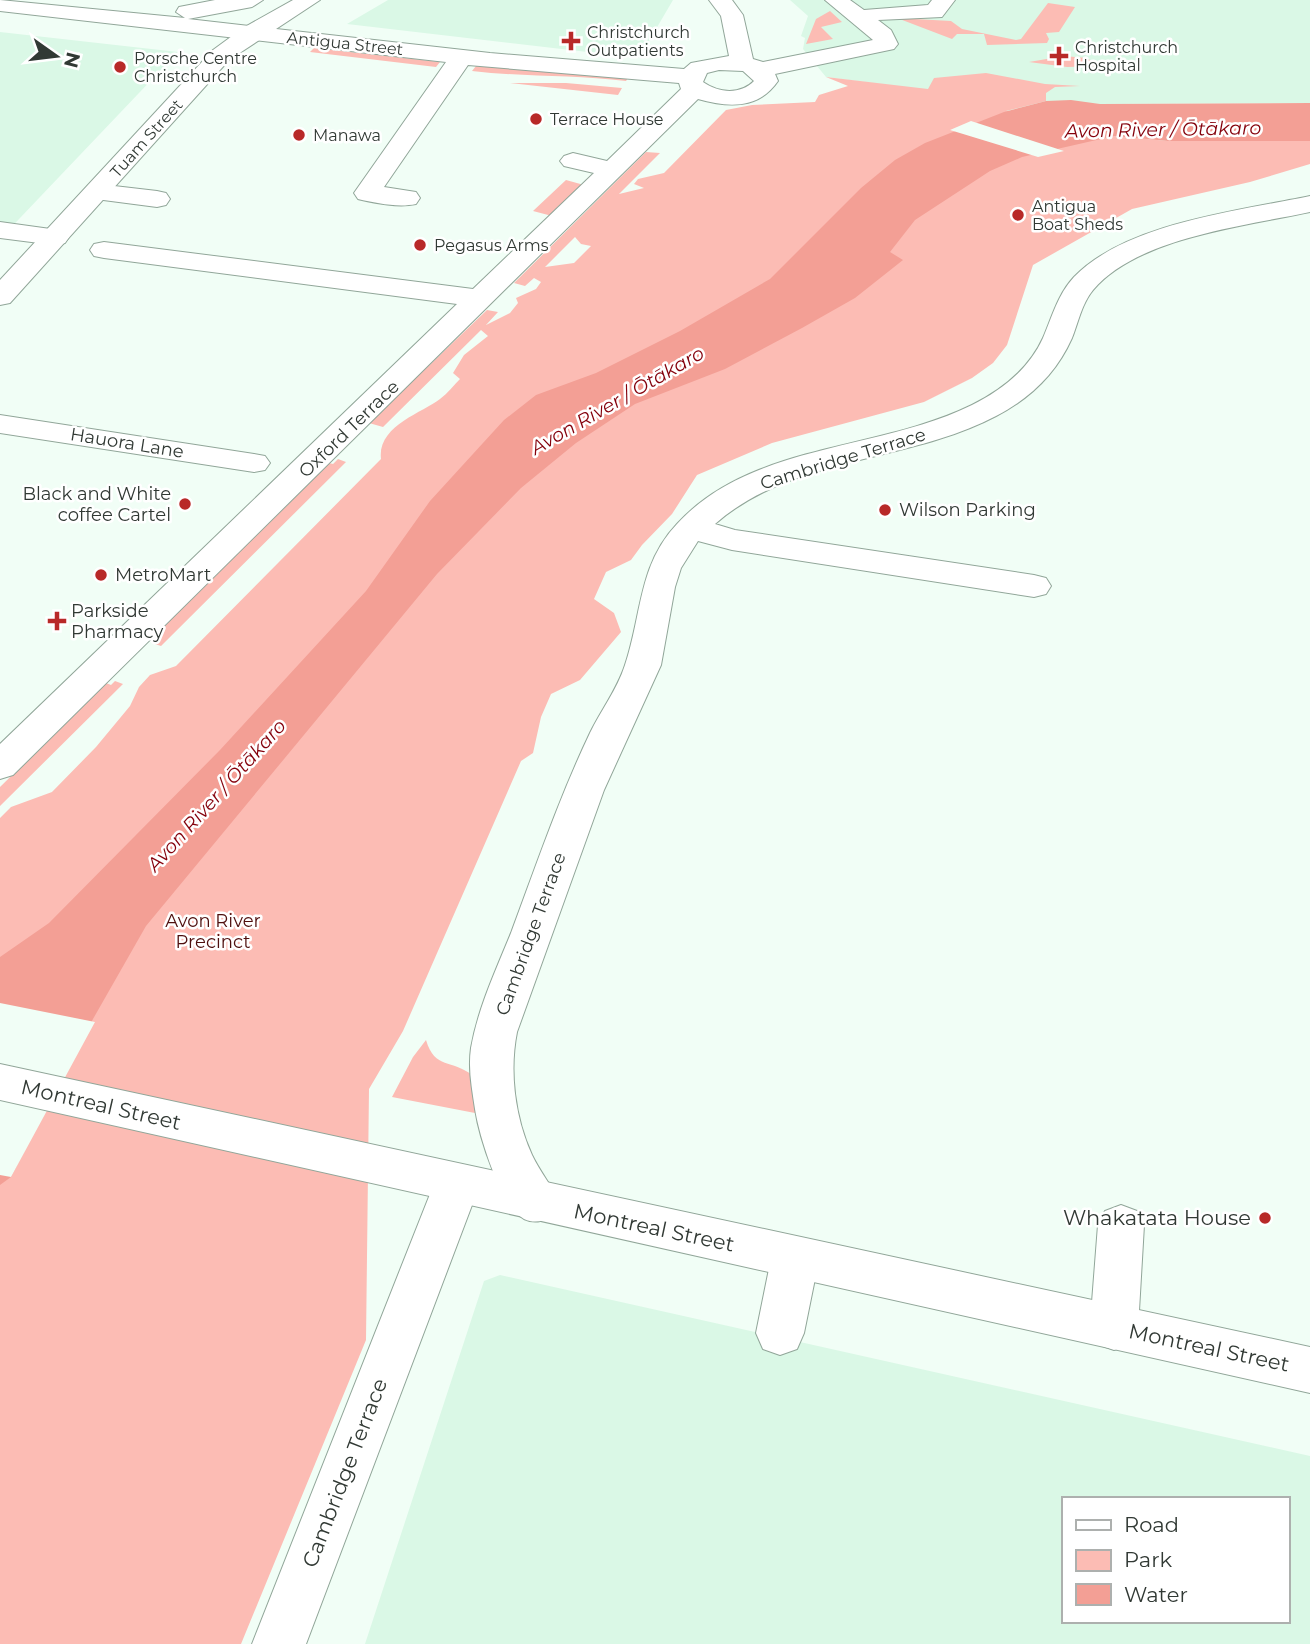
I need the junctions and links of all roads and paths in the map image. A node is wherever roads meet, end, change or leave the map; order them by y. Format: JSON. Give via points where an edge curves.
{"nodes":[{"id":1,"x":56,"y":0,"type":"edge"},
{"id":2,"x":251,"y":0,"type":"edge"},
{"id":3,"x":309,"y":0,"type":"edge"},
{"id":4,"x":720,"y":0,"type":"edge"},
{"id":5,"x":836,"y":0,"type":"edge"},
{"id":6,"x":944,"y":0,"type":"edge"},
{"id":7,"x":0,"y":4,"type":"edge"},
{"id":8,"x":857,"y":18,"type":"junction"},
{"id":9,"x":251,"y":33,"type":"junction"},
{"id":10,"x":462,"y":57,"type":"junction"},
{"id":11,"x":750,"y":67,"type":"junction"},
{"id":12,"x":693,"y":83,"type":"junction"},
{"id":13,"x":573,"y":161,"type":"dead end"},
{"id":14,"x":615,"y":170,"type":"junction"},
{"id":15,"x":97,"y":192,"type":"junction"},
{"id":16,"x":407,"y":198,"type":"dead end"},
{"id":17,"x":157,"y":199,"type":"dead end"},
{"id":18,"x":1310,"y":204,"type":"edge"},
{"id":19,"x":0,"y":230,"type":"edge"},
{"id":20,"x":55,"y":237,"type":"junction"},
{"id":21,"x":104,"y":250,"type":"dead end"},
{"id":22,"x":0,"y":297,"type":"edge"},
{"id":23,"x":482,"y":299,"type":"junction"},
{"id":24,"x":0,"y":424,"type":"edge"},
{"id":25,"x":254,"y":463,"type":"dead end"},
{"id":26,"x":691,"y":528,"type":"junction"},
{"id":27,"x":1034,"y":586,"type":"dead end"},
{"id":28,"x":0,"y":766,"type":"edge"},
{"id":29,"x":0,"y":1082,"type":"edge"},
{"id":30,"x":457,"y":1184,"type":"junction"},
{"id":31,"x":537,"y":1203,"type":"junction"},
{"id":32,"x":1121,"y":1225,"type":"dead end"},
{"id":33,"x":795,"y":1259,"type":"junction"},
{"id":34,"x":1114,"y":1328,"type":"junction"},
{"id":35,"x":780,"y":1333,"type":"dead end"},
{"id":36,"x":1310,"y":1370,"type":"edge"},
{"id":37,"x":279,"y":1644,"type":"edge"}],
"edges":[{"from":1,"to":2,"type":"street","via":[[168,13],[210,10]]},
{"from":3,"to":9,"type":"street","name":"Tuam Street"},
{"from":4,"to":11,"type":"street","via":[[732,15]]},
{"from":5,"to":8,"type":"street"},
{"from":6,"to":8,"type":"street","via":[[934,12]]},
{"from":7,"to":9,"type":"street","name":"Antigua Street"},
{"from":8,"to":11,"type":"street","via":[[883,35],[886,44]]},
{"from":9,"to":10,"type":"street","name":"Antigua Street"},
{"from":9,"to":15,"type":"street","name":"Tuam Street","via":[[222,55]]},
{"from":10,"to":12,"type":"street","name":"Antigua Street"},
{"from":10,"to":16,"type":"street","via":[[367,193]]},
{"from":11,"to":12,"type":"street","via":[[708,65],[699,68]]},
{"from":11,"to":12,"type":"street","name":"Antigua Street","via":[[766,81],[749,95],[714,96]]},
{"from":12,"to":14,"type":"street","name":"Oxford Terrace"},
{"from":13,"to":14,"type":"street"},
{"from":14,"to":23,"type":"street","name":"Oxford Terrace"},
{"from":15,"to":17,"type":"street"},
{"from":15,"to":20,"type":"street","name":"Tuam Street"},
{"from":18,"to":26,"type":"street","name":"Cambridge Terrace","via":[[1182,234],[1122,255],[1084,283],[1037,375],[1013,393],[952,425],[762,483],[734,496]]},
{"from":19,"to":20,"type":"street"},
{"from":20,"to":22,"type":"street","name":"Tuam Street"},
{"from":21,"to":23,"type":"street"},
{"from":23,"to":28,"type":"street","name":"Oxford Terrace"},
{"from":24,"to":25,"type":"street","name":"Hauora Lane"},
{"from":26,"to":27,"type":"street","via":[[732,540]]},
{"from":26,"to":31,"type":"street","name":"Cambridge Terrace","via":[[658,580],[645,658],[635,686],[607,737],[495,1034],[490,1064],[498,1126],[517,1176]]},
{"from":29,"to":30,"type":"street","name":"Montreal Street"},
{"from":30,"to":31,"type":"street","name":"Montreal Street"},
{"from":30,"to":37,"type":"street","name":"Cambridge Terrace"},
{"from":31,"to":33,"type":"street","name":"Montreal Street"},
{"from":32,"to":34,"type":"street"},
{"from":33,"to":34,"type":"street","name":"Montreal Street"},
{"from":33,"to":35,"type":"street"},
{"from":34,"to":36,"type":"street","name":"Montreal Street"}]}
